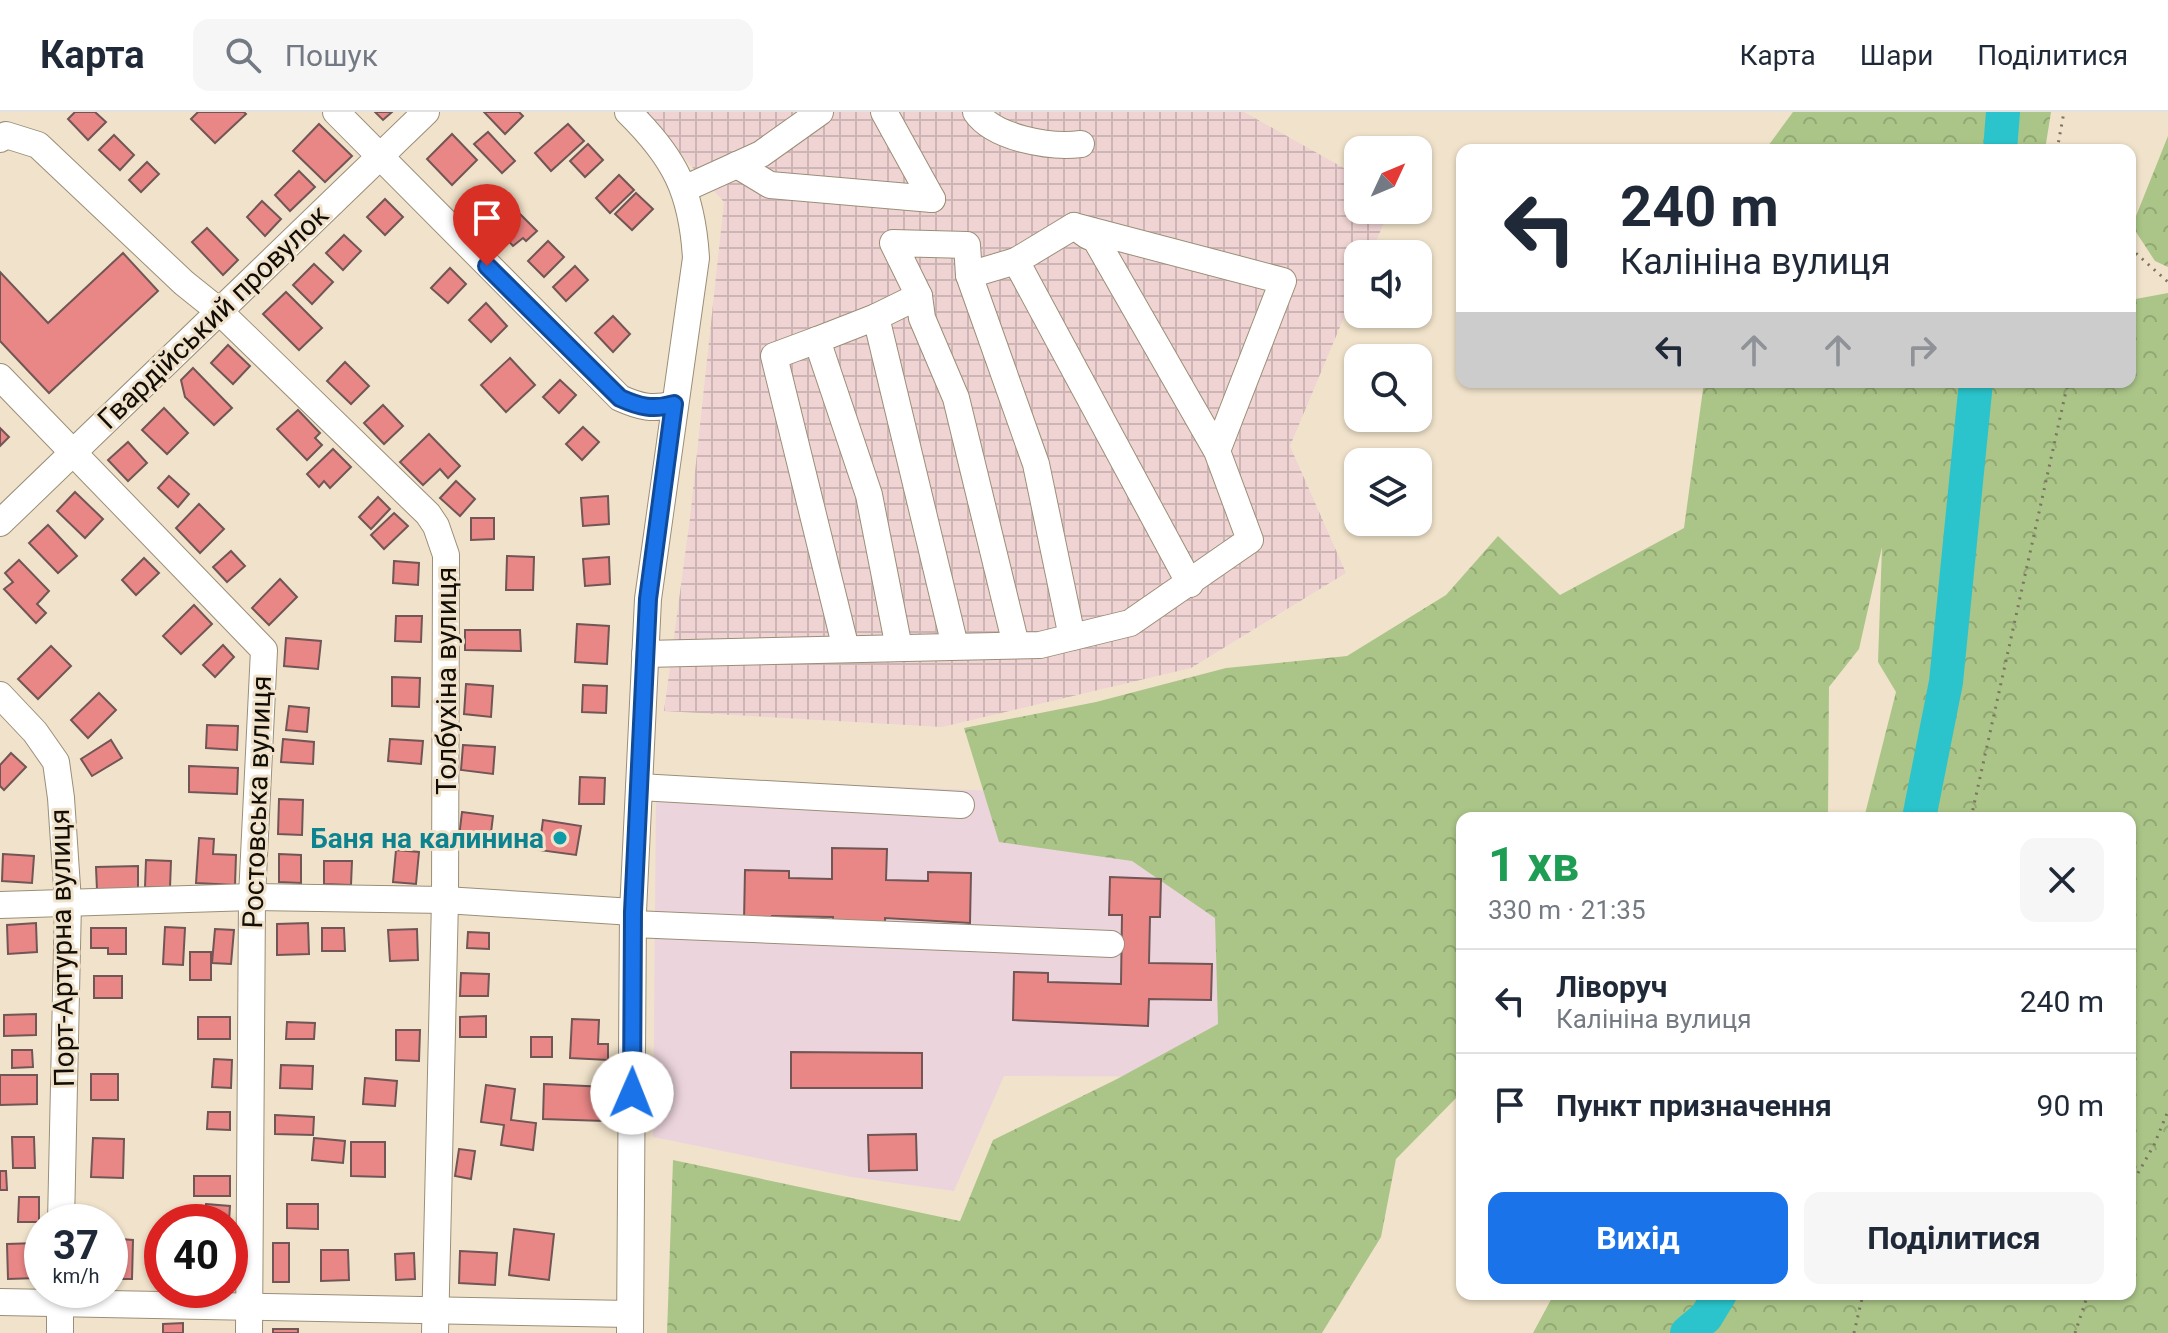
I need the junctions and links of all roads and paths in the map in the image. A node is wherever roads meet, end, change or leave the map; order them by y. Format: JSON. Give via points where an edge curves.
{"nodes":[{"id":1,"x":336,"y":112,"type":"edge"},
{"id":2,"x":426,"y":112,"type":"edge"},
{"id":3,"x":628,"y":112,"type":"edge"},
{"id":4,"x":820,"y":112,"type":"edge"},
{"id":5,"x":884,"y":112,"type":"edge"},
{"id":6,"x":976,"y":112,"type":"edge"},
{"id":7,"x":2064,"y":112,"type":"edge"},
{"id":8,"x":0,"y":139,"type":"edge"},
{"id":9,"x":1081,"y":144,"type":"dead end"},
{"id":10,"x":2058,"y":144,"type":"edge"},
{"id":11,"x":379,"y":156,"type":"junction"},
{"id":12,"x":737,"y":165,"type":"junction"},
{"id":13,"x":684,"y":189,"type":"junction"},
{"id":14,"x":1074,"y":226,"type":"junction"},
{"id":15,"x":2136,"y":253,"type":"edge"},
{"id":16,"x":1016,"y":261,"type":"junction"},
{"id":17,"x":969,"y":275,"type":"junction"},
{"id":18,"x":2168,"y":282,"type":"edge"},
{"id":19,"x":919,"y":296,"type":"junction"},
{"id":20,"x":219,"y":311,"type":"junction"},
{"id":21,"x":876,"y":317,"type":"junction"},
{"id":22,"x":817,"y":340,"type":"junction"},
{"id":23,"x":0,"y":377,"type":"edge"},
{"id":24,"x":2067,"y":388,"type":"edge"},
{"id":25,"x":674,"y":404,"type":"junction"},
{"id":26,"x":1217,"y":451,"type":"junction"},
{"id":27,"x":71,"y":454,"type":"junction"},
{"id":28,"x":0,"y":523,"type":"edge"},
{"id":29,"x":1190,"y":584,"type":"junction"},
{"id":30,"x":1072,"y":637,"type":"junction"},
{"id":31,"x":1016,"y":645,"type":"junction"},
{"id":32,"x":955,"y":646,"type":"junction"},
{"id":33,"x":899,"y":648,"type":"junction"},
{"id":34,"x":846,"y":649,"type":"junction"},
{"id":35,"x":645,"y":654,"type":"junction"},
{"id":36,"x":0,"y":695,"type":"edge"},
{"id":37,"x":639,"y":787,"type":"junction"},
{"id":38,"x":961,"y":805,"type":"dead end"},
{"id":39,"x":1972,"y":812,"type":"edge"},
{"id":40,"x":252,"y":897,"type":"junction"},
{"id":41,"x":445,"y":900,"type":"junction"},
{"id":42,"x":68,"y":902,"type":"junction"},
{"id":43,"x":0,"y":905,"type":"edge"},
{"id":44,"x":633,"y":918,"type":"junction"},
{"id":45,"x":1111,"y":944,"type":"dead end"},
{"id":46,"x":2168,"y":1111,"type":"edge"},
{"id":47,"x":2136,"y":1176,"type":"edge"},
{"id":48,"x":61,"y":1204,"type":"edge"},
{"id":49,"x":24,"y":1300,"type":"edge"},
{"id":50,"x":128,"y":1300,"type":"edge"},
{"id":51,"x":1862,"y":1300,"type":"edge"},
{"id":52,"x":2086,"y":1300,"type":"edge"},
{"id":53,"x":0,"y":1302,"type":"edge"},
{"id":54,"x":250,"y":1307,"type":"junction"},
{"id":55,"x":60,"y":1308,"type":"edge"},
{"id":56,"x":435,"y":1322,"type":"edge"},
{"id":57,"x":630,"y":1323,"type":"edge"},
{"id":58,"x":60,"y":1333,"type":"edge"},
{"id":59,"x":249,"y":1333,"type":"edge"},
{"id":60,"x":1854,"y":1333,"type":"edge"},
{"id":61,"x":2075,"y":1333,"type":"edge"}],
"edges":[{"from":1,"to":11,"type":"street"},
{"from":2,"to":11,"type":"street","name":"Гвардійський провулок"},
{"from":3,"to":13,"type":"street","via":[[668,154]]},
{"from":4,"to":12,"type":"street"},
{"from":5,"to":12,"type":"street","via":[[932,199],[770,185]]},
{"from":6,"to":9,"type":"street","via":[[984,124],[1052,148]]},
{"from":7,"to":10,"type":"path"},
{"from":8,"to":20,"type":"street","name":"Толбухіна вулиця","via":[[6,135],[38,145]]},
{"from":11,"to":20,"type":"street","name":"Гвардійський провулок"},
{"from":11,"to":25,"type":"street","via":[[620,398],[657,409]]},
{"from":12,"to":13,"type":"street"},
{"from":13,"to":25,"type":"street","via":[[696,258]]},
{"from":14,"to":16,"type":"street"},
{"from":14,"to":26,"type":"street","via":[[1096,240]]},
{"from":14,"to":26,"type":"street","via":[[1283,281]]},
{"from":15,"to":18,"type":"path"},
{"from":16,"to":17,"type":"street"},
{"from":16,"to":29,"type":"street"},
{"from":17,"to":19,"type":"street","via":[[967,245],[893,243]]},
{"from":17,"to":30,"type":"street","via":[[1036,464]]},
{"from":19,"to":21,"type":"street"},
{"from":19,"to":31,"type":"street","via":[[922,318],[956,398]]},
{"from":20,"to":27,"type":"street","name":"Гвардійський провулок"},
{"from":20,"to":41,"type":"street","name":"Толбухіна вулиця","via":[[428,514],[443,540]]},
{"from":21,"to":22,"type":"street"},
{"from":21,"to":32,"type":"street"},
{"from":22,"to":33,"type":"street","via":[[869,495]]},
{"from":22,"to":34,"type":"street","via":[[774,356]]},
{"from":23,"to":27,"type":"street","name":"Ростовська вулиця"},
{"from":24,"to":39,"type":"path"},
{"from":25,"to":35,"type":"street"},
{"from":26,"to":29,"type":"street","via":[[1250,540]]},
{"from":27,"to":28,"type":"street","name":"Гвардійський провулок"},
{"from":27,"to":40,"type":"street","name":"Ростовська вулиця","via":[[264,650]]},
{"from":29,"to":30,"type":"street","via":[[1130,623]]},
{"from":30,"to":31,"type":"street"},
{"from":31,"to":32,"type":"street"},
{"from":32,"to":33,"type":"street"},
{"from":33,"to":34,"type":"street"},
{"from":34,"to":35,"type":"street"},
{"from":35,"to":37,"type":"street"},
{"from":36,"to":42,"type":"street","name":"Порт-Артурна вулиця","via":[[56,762]]},
{"from":37,"to":38,"type":"street"},
{"from":37,"to":44,"type":"street"},
{"from":40,"to":41,"type":"street"},
{"from":40,"to":42,"type":"street"},
{"from":40,"to":54,"type":"street","name":"Ростовська вулиця"},
{"from":41,"to":44,"type":"street"},
{"from":41,"to":56,"type":"street","name":"Толбухіна вулиця"},
{"from":42,"to":43,"type":"street"},
{"from":42,"to":48,"type":"street","name":"Порт-Артурна вулиця"},
{"from":44,"to":45,"type":"street"},
{"from":44,"to":57,"type":"street"},
{"from":46,"to":47,"type":"path"},
{"from":49,"to":53,"type":"street"},
{"from":50,"to":54,"type":"street"},
{"from":51,"to":60,"type":"path"},
{"from":52,"to":61,"type":"path"},
{"from":54,"to":56,"type":"street"},
{"from":54,"to":59,"type":"street","name":"Ростовська вулиця"},
{"from":55,"to":58,"type":"street"},
{"from":56,"to":57,"type":"street"}]}
